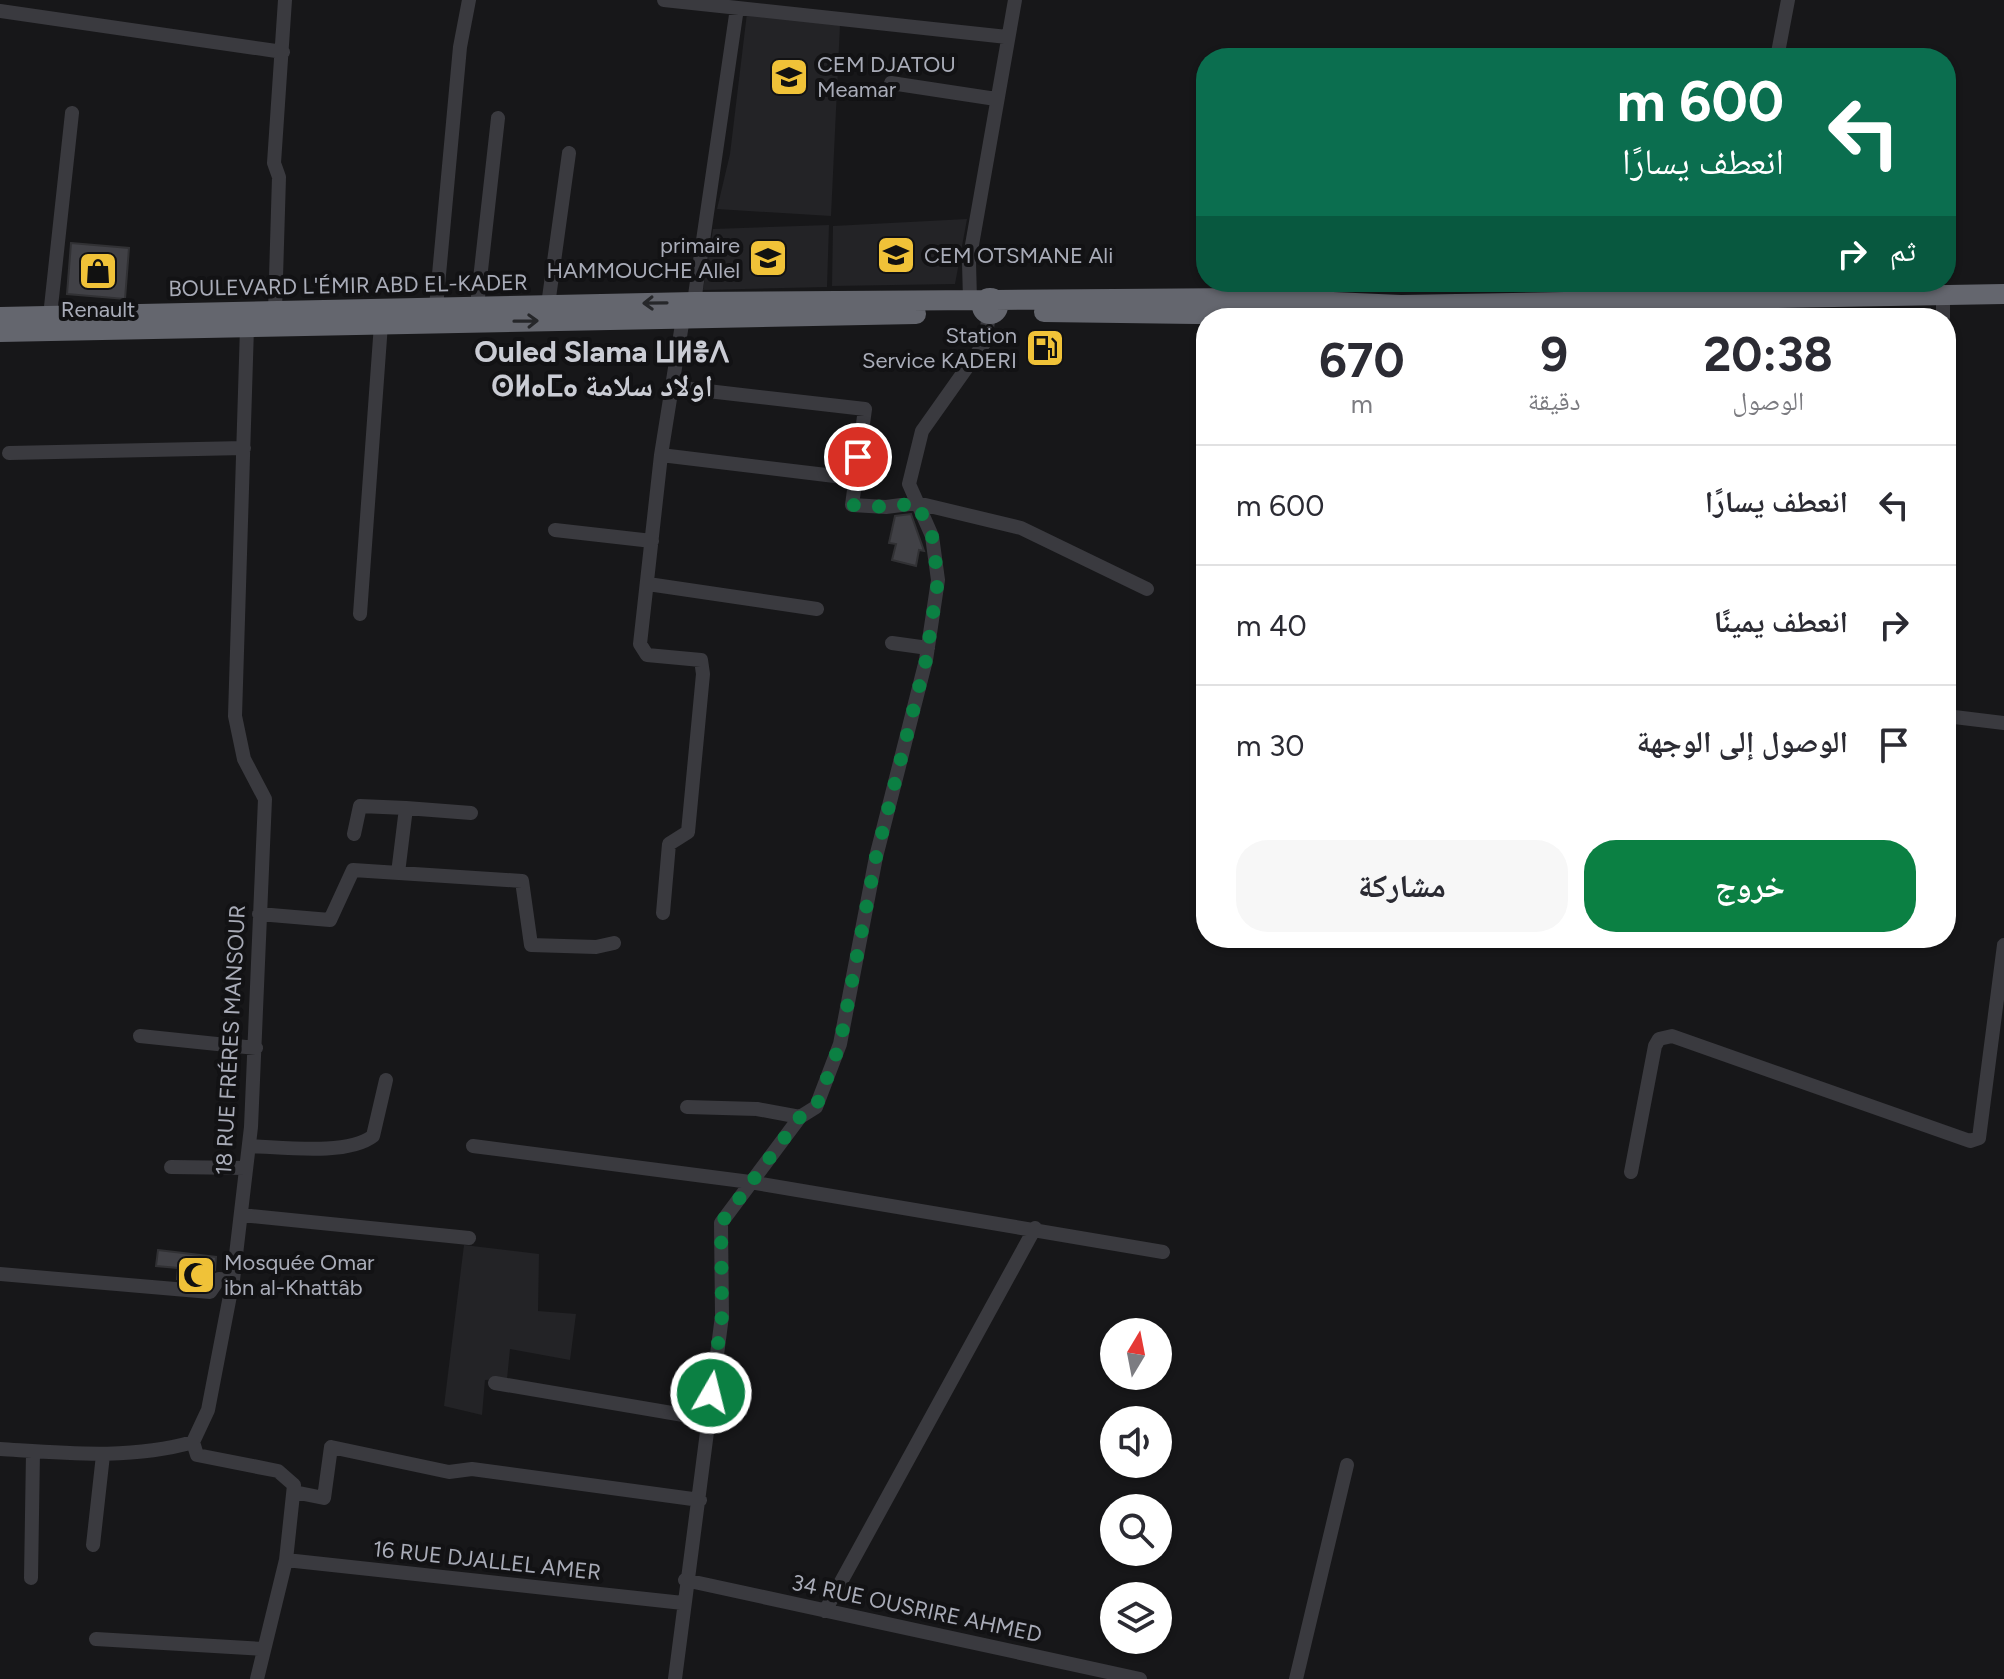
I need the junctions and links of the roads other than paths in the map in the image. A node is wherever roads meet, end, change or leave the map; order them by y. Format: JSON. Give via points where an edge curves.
{"nodes":[{"id":1,"x":285,"y":0,"type":"edge"},
{"id":2,"x":469,"y":0,"type":"edge"},
{"id":3,"x":664,"y":0,"type":"edge"},
{"id":4,"x":1015,"y":0,"type":"edge"},
{"id":5,"x":1788,"y":0,"type":"edge"},
{"id":6,"x":714,"y":3,"type":"edge"},
{"id":7,"x":737,"y":8,"type":"junction"},
{"id":8,"x":0,"y":11,"type":"edge"},
{"id":9,"x":1007,"y":37,"type":"junction"},
{"id":10,"x":1779,"y":48,"type":"edge"},
{"id":11,"x":283,"y":52,"type":"junction"},
{"id":12,"x":891,"y":83,"type":"dead end"},
{"id":13,"x":996,"y":99,"type":"junction"},
{"id":14,"x":72,"y":113,"type":"dead end"},
{"id":15,"x":498,"y":118,"type":"dead end"},
{"id":16,"x":569,"y":153,"type":"dead end"},
{"id":17,"x":2004,"y":294,"type":"edge"},
{"id":18,"x":1728,"y":302,"type":"edge"},
{"id":19,"x":2004,"y":304,"type":"edge"},
{"id":20,"x":548,"y":305,"type":"junction"},
{"id":21,"x":477,"y":306,"type":"junction"},
{"id":22,"x":987,"y":306,"type":"junction"},
{"id":23,"x":436,"y":307,"type":"junction"},
{"id":24,"x":1571,"y":308,"type":"edge"},
{"id":25,"x":1857,"y":308,"type":"edge"},
{"id":26,"x":688,"y":310,"type":"junction"},
{"id":27,"x":1956,"y":310,"type":"edge"},
{"id":28,"x":275,"y":311,"type":"junction"},
{"id":29,"x":1196,"y":312,"type":"edge"},
{"id":30,"x":50,"y":316,"type":"junction"},
{"id":31,"x":0,"y":317,"type":"edge"},
{"id":32,"x":381,"y":324,"type":"junction"},
{"id":33,"x":247,"y":327,"type":"junction"},
{"id":34,"x":0,"y":332,"type":"edge"},
{"id":35,"x":673,"y":387,"type":"junction"},
{"id":36,"x":244,"y":448,"type":"junction"},
{"id":37,"x":9,"y":453,"type":"dead end"},
{"id":38,"x":661,"y":455,"type":"junction"},
{"id":39,"x":843,"y":477,"type":"dead end"},
{"id":40,"x":917,"y":503,"type":"junction"},
{"id":41,"x":555,"y":530,"type":"dead end"},
{"id":42,"x":652,"y":541,"type":"junction"},
{"id":43,"x":648,"y":584,"type":"junction"},
{"id":44,"x":1147,"y":589,"type":"dead end"},
{"id":45,"x":817,"y":609,"type":"dead end"},
{"id":46,"x":360,"y":614,"type":"dead end"},
{"id":47,"x":892,"y":643,"type":"dead end"},
{"id":48,"x":928,"y":648,"type":"junction"},
{"id":49,"x":1956,"y":717,"type":"edge"},
{"id":50,"x":2004,"y":723,"type":"edge"},
{"id":51,"x":406,"y":808,"type":"junction"},
{"id":52,"x":471,"y":813,"type":"dead end"},
{"id":53,"x":354,"y":834,"type":"dead end"},
{"id":54,"x":398,"y":873,"type":"junction"},
{"id":55,"x":663,"y":913,"type":"dead end"},
{"id":56,"x":259,"y":914,"type":"junction"},
{"id":57,"x":614,"y":943,"type":"dead end"},
{"id":58,"x":2004,"y":945,"type":"edge"},
{"id":59,"x":140,"y":1036,"type":"dead end"},
{"id":60,"x":256,"y":1048,"type":"junction"},
{"id":61,"x":386,"y":1080,"type":"dead end"},
{"id":62,"x":687,"y":1107,"type":"dead end"},
{"id":63,"x":800,"y":1117,"type":"junction"},
{"id":64,"x":249,"y":1146,"type":"junction"},
{"id":65,"x":473,"y":1146,"type":"dead end"},
{"id":66,"x":171,"y":1167,"type":"dead end"},
{"id":67,"x":246,"y":1168,"type":"junction"},
{"id":68,"x":1631,"y":1172,"type":"dead end"},
{"id":69,"x":750,"y":1182,"type":"junction"},
{"id":70,"x":241,"y":1215,"type":"junction"},
{"id":71,"x":1035,"y":1228,"type":"junction"},
{"id":72,"x":469,"y":1238,"type":"dead end"},
{"id":73,"x":1163,"y":1252,"type":"dead end"},
{"id":74,"x":0,"y":1274,"type":"edge"},
{"id":75,"x":233,"y":1280,"type":"junction"},
{"id":76,"x":495,"y":1383,"type":"dead end"},
{"id":77,"x":707,"y":1419,"type":"junction"},
{"id":78,"x":193,"y":1442,"type":"junction"},
{"id":79,"x":0,"y":1449,"type":"edge"},
{"id":80,"x":33,"y":1452,"type":"junction"},
{"id":81,"x":103,"y":1455,"type":"junction"},
{"id":82,"x":1347,"y":1465,"type":"dead end"},
{"id":83,"x":294,"y":1492,"type":"junction"},
{"id":84,"x":700,"y":1500,"type":"junction"},
{"id":85,"x":93,"y":1545,"type":"dead end"},
{"id":86,"x":286,"y":1560,"type":"junction"},
{"id":87,"x":31,"y":1578,"type":"dead end"},
{"id":88,"x":685,"y":1580,"type":"junction"},
{"id":89,"x":683,"y":1603,"type":"junction"},
{"id":90,"x":825,"y":1611,"type":"junction"},
{"id":91,"x":96,"y":1639,"type":"dead end"},
{"id":92,"x":263,"y":1649,"type":"junction"},
{"id":93,"x":257,"y":1679,"type":"edge"},
{"id":94,"x":675,"y":1679,"type":"edge"},
{"id":95,"x":1140,"y":1679,"type":"edge"},
{"id":96,"x":1296,"y":1679,"type":"edge"}],
"edges":[{"from":1,"to":11,"type":"street"},
{"from":2,"to":23,"type":"street"},
{"from":3,"to":6,"type":"street"},
{"from":4,"to":9,"type":"street"},
{"from":5,"to":10,"type":"street"},
{"from":6,"to":7,"type":"street"},
{"from":7,"to":9,"type":"street"},
{"from":7,"to":26,"type":"street"},
{"from":8,"to":11,"type":"street"},
{"from":9,"to":13,"type":"street"},
{"from":11,"to":28,"type":"street","via":[[274,163],[279,177]]},
{"from":12,"to":13,"type":"street"},
{"from":13,"to":22,"type":"street","via":[[969,262]]},
{"from":14,"to":30,"type":"street"},
{"from":15,"to":21,"type":"street"},
{"from":16,"to":20,"type":"street"},
{"from":17,"to":18,"type":"highway"},
{"from":18,"to":22,"type":"highway","via":[[1401,305],[1244,298]]},
{"from":18,"to":24,"type":"highway"},
{"from":18,"to":25,"type":"highway"},
{"from":19,"to":27,"type":"highway"},
{"from":20,"to":21,"type":"highway","name":"BOULEVARD L'ÉMIR ABD EL-KADER"},
{"from":26,"to":20,"type":"highway","name":"BOULEVARD L'ÉMIR ABD EL-KADER","one_way":true},
{"from":21,"to":23,"type":"highway","name":"BOULEVARD L'ÉMIR ABD EL-KADER"},
{"from":22,"to":26,"type":"highway"},
{"from":22,"to":29,"type":"highway"},
{"from":22,"to":40,"type":"street","via":[[985,342],[922,431],[909,484]]},
{"from":23,"to":28,"type":"highway","name":"BOULEVARD L'ÉMIR ABD EL-KADER"},
{"from":32,"to":26,"type":"highway","one_way":true},
{"from":26,"to":35,"type":"street"},
{"from":28,"to":30,"type":"highway","name":"BOULEVARD L'ÉMIR ABD EL-KADER"},
{"from":30,"to":31,"type":"highway","name":"BOULEVARD L'ÉMIR ABD EL-KADER"},
{"from":32,"to":33,"type":"highway"},
{"from":32,"to":46,"type":"street"},
{"from":33,"to":34,"type":"highway"},
{"from":33,"to":36,"type":"street","name":"18 RUE FRÉRES MANSOUR"},
{"from":35,"to":38,"type":"street"},
{"from":35,"to":40,"type":"street","via":[[865,409],[852,505]]},
{"from":36,"to":37,"type":"street"},
{"from":36,"to":56,"type":"street","name":"18 RUE FRÉRES MANSOUR","via":[[235,716],[244,759],[265,799]]},
{"from":38,"to":39,"type":"street"},
{"from":38,"to":42,"type":"street"},
{"from":40,"to":44,"type":"street","via":[[1021,528]]},
{"from":40,"to":48,"type":"street","via":[[932,536],[938,580]]},
{"from":41,"to":42,"type":"street"},
{"from":42,"to":43,"type":"street"},
{"from":43,"to":45,"type":"street"},
{"from":43,"to":55,"type":"street","via":[[640,644],[647,655],[701,660],[703,674],[688,832],[669,844]]},
{"from":47,"to":48,"type":"street"},
{"from":48,"to":63,"type":"street","via":[[876,857],[840,1044],[816,1107]]},
{"from":49,"to":50,"type":"street"},
{"from":51,"to":52,"type":"street"},
{"from":51,"to":53,"type":"street","via":[[360,806]]},
{"from":51,"to":54,"type":"street"},
{"from":54,"to":56,"type":"street","via":[[353,870],[330,920]]},
{"from":54,"to":57,"type":"street","via":[[522,881],[531,945]]},
{"from":56,"to":60,"type":"street","name":"18 RUE FRÉRES MANSOUR"},
{"from":58,"to":68,"type":"street","via":[[1979,1138],[1970,1141],[1672,1036],[1659,1039],[1655,1046]]},
{"from":59,"to":60,"type":"street"},
{"from":60,"to":64,"type":"street","name":"18 RUE FRÉRES MANSOUR"},
{"from":61,"to":64,"type":"street","via":[[373,1136],[366,1141],[319,1149]]},
{"from":62,"to":63,"type":"street","via":[[757,1109]]},
{"from":63,"to":69,"type":"street"},
{"from":64,"to":67,"type":"street","name":"18 RUE FRÉRES MANSOUR"},
{"from":65,"to":69,"type":"street"},
{"from":66,"to":67,"type":"street"},
{"from":67,"to":70,"type":"street","name":"18 RUE FRÉRES MANSOUR"},
{"from":69,"to":71,"type":"street"},
{"from":69,"to":77,"type":"street","via":[[721,1223],[722,1316]]},
{"from":70,"to":72,"type":"street"},
{"from":70,"to":75,"type":"street","name":"18 RUE FRÉRES MANSOUR"},
{"from":71,"to":73,"type":"street"},
{"from":71,"to":90,"type":"street"},
{"from":74,"to":75,"type":"street","via":[[210,1292],[219,1279]]},
{"from":75,"to":78,"type":"street","name":"18 RUE FRÉRES MANSOUR","via":[[208,1410]]},
{"from":76,"to":77,"type":"street"},
{"from":77,"to":84,"type":"street"},
{"from":78,"to":81,"type":"street","via":[[160,1452]]},
{"from":78,"to":83,"type":"street","via":[[197,1455],[278,1471],[294,1485]]},
{"from":79,"to":80,"type":"street"},
{"from":80,"to":81,"type":"street"},
{"from":80,"to":87,"type":"street"},
{"from":81,"to":85,"type":"street"},
{"from":82,"to":96,"type":"street"},
{"from":83,"to":84,"type":"street","via":[[324,1498],[331,1447],[449,1472],[472,1469]]},
{"from":83,"to":86,"type":"street"},
{"from":84,"to":88,"type":"street"},
{"from":86,"to":89,"type":"street","name":"16 RUE DJALLEL AMER"},
{"from":86,"to":92,"type":"street"},
{"from":88,"to":89,"type":"street"},
{"from":88,"to":90,"type":"street","name":"34 RUE OUSRIRE AHMED"},
{"from":89,"to":94,"type":"street"},
{"from":90,"to":95,"type":"street","name":"34 RUE OUSRIRE AHMED"},
{"from":91,"to":92,"type":"street"},
{"from":92,"to":93,"type":"street"}]}
